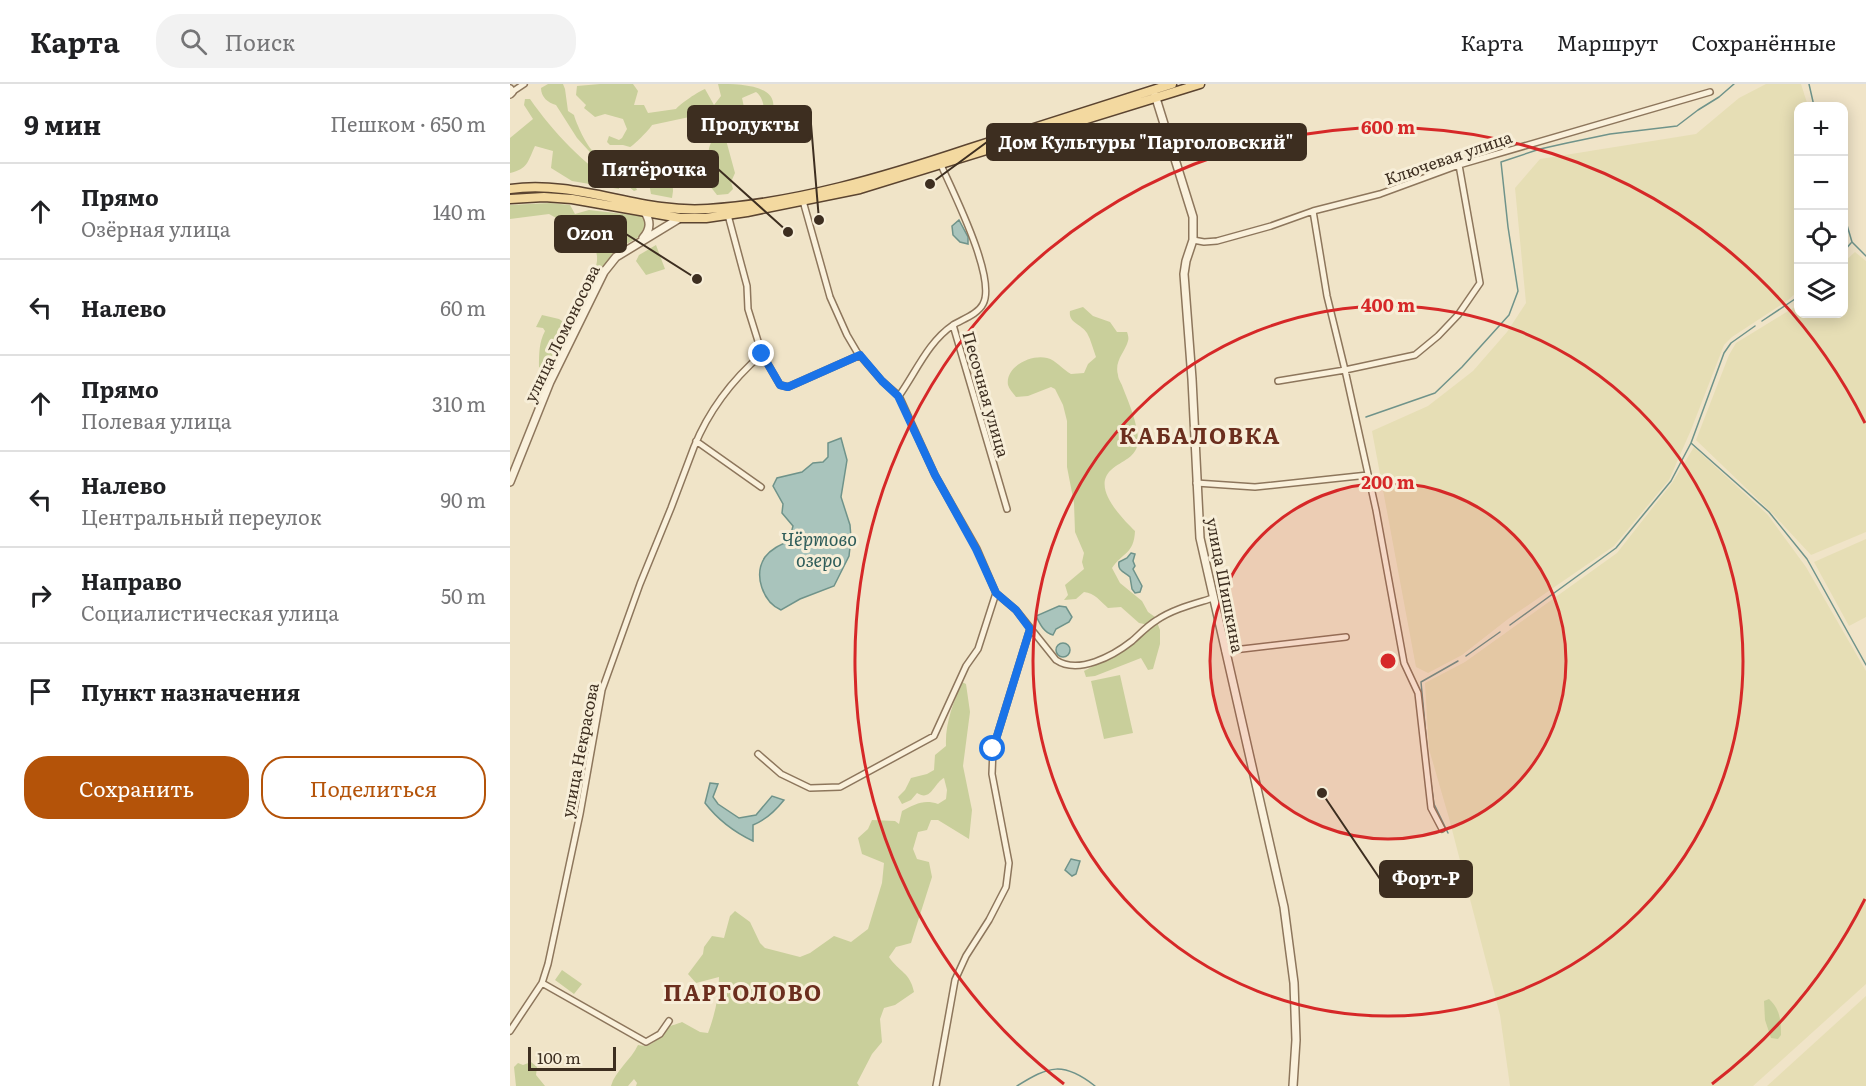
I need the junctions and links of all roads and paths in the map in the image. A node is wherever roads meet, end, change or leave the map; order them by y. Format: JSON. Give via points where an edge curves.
{"nodes":[{"id":1,"x":524,"y":84,"type":"edge"},
{"id":2,"x":1172,"y":84,"type":"edge"},
{"id":3,"x":1200,"y":84,"type":"edge"},
{"id":4,"x":511,"y":91,"type":"edge"},
{"id":5,"x":1710,"y":92,"type":"dead end"},
{"id":6,"x":1154,"y":94,"type":"junction"},
{"id":7,"x":941,"y":165,"type":"junction"},
{"id":8,"x":1459,"y":165,"type":"junction"},
{"id":9,"x":510,"y":189,"type":"edge"},
{"id":10,"x":510,"y":199,"type":"edge"},
{"id":11,"x":803,"y":201,"type":"junction"},
{"id":12,"x":644,"y":211,"type":"junction"},
{"id":13,"x":1313,"y":211,"type":"junction"},
{"id":14,"x":728,"y":215,"type":"junction"},
{"id":15,"x":680,"y":218,"type":"junction"},
{"id":16,"x":1193,"y":240,"type":"junction"},
{"id":17,"x":639,"y":242,"type":"junction"},
{"id":18,"x":953,"y":324,"type":"junction"},
{"id":19,"x":762,"y":354,"type":"junction"},
{"id":20,"x":860,"y":355,"type":"junction"},
{"id":21,"x":1346,"y":370,"type":"junction"},
{"id":22,"x":1278,"y":381,"type":"dead end"},
{"id":23,"x":898,"y":396,"type":"junction"},
{"id":24,"x":696,"y":441,"type":"junction"},
{"id":25,"x":1368,"y":475,"type":"junction"},
{"id":26,"x":510,"y":482,"type":"edge"},
{"id":27,"x":1196,"y":483,"type":"junction"},
{"id":28,"x":761,"y":487,"type":"dead end"},
{"id":29,"x":1007,"y":509,"type":"dead end"},
{"id":30,"x":996,"y":593,"type":"junction"},
{"id":31,"x":1213,"y":598,"type":"junction"},
{"id":32,"x":1030,"y":629,"type":"junction"},
{"id":33,"x":1346,"y":637,"type":"dead end"},
{"id":34,"x":1225,"y":651,"type":"junction"},
{"id":35,"x":758,"y":754,"type":"dead end"},
{"id":36,"x":1442,"y":830,"type":"dead end"},
{"id":37,"x":542,"y":983,"type":"junction"},
{"id":38,"x":669,"y":1021,"type":"dead end"},
{"id":39,"x":510,"y":1031,"type":"edge"},
{"id":40,"x":936,"y":1086,"type":"edge"},
{"id":41,"x":1293,"y":1086,"type":"edge"}],
"edges":[{"from":1,"to":4,"type":"street"},
{"from":2,"to":6,"type":"main road"},
{"from":3,"to":6,"type":"main road"},
{"from":5,"to":8,"type":"street","name":"Ключевая улица"},
{"from":6,"to":7,"type":"main road"},
{"from":6,"to":9,"type":"main road","via":[[858,184],[746,206],[686,209],[574,190]]},
{"from":6,"to":16,"type":"street","name":"улица Шишкина","via":[[1190,203]]},
{"from":7,"to":11,"type":"main road"},
{"from":7,"to":18,"type":"street","name":"Песочная улица","via":[[986,280],[983,305]]},
{"from":8,"to":13,"type":"street","name":"Ключевая улица","via":[[1380,194]]},
{"from":8,"to":21,"type":"street","via":[[1480,283],[1458,315],[1415,355]]},
{"from":10,"to":12,"type":"main road","via":[[572,199]]},
{"from":11,"to":14,"type":"main road"},
{"from":11,"to":20,"type":"street","via":[[830,297]]},
{"from":12,"to":15,"type":"main road"},
{"from":12,"to":17,"type":"street","via":[[650,227]]},
{"from":13,"to":16,"type":"street","name":"Ключевая улица","via":[[1217,241]]},
{"from":13,"to":21,"type":"street","via":[[1327,296]]},
{"from":14,"to":15,"type":"main road"},
{"from":14,"to":19,"type":"street"},
{"from":15,"to":17,"type":"street","name":"улица Ломоносова"},
{"from":16,"to":27,"type":"street","name":"улица Шишкина","via":[[1184,274]]},
{"from":17,"to":26,"type":"street","name":"улица Ломоносова","via":[[616,257],[596,285],[550,382]]},
{"from":18,"to":23,"type":"street","via":[[934,342]]},
{"from":18,"to":29,"type":"street","name":"Песочная улица"},
{"from":19,"to":20,"type":"street","via":[[780,385],[788,387]]},
{"from":19,"to":24,"type":"street","name":"улица Некрасова","via":[[722,395]]},
{"from":20,"to":23,"type":"street"},
{"from":21,"to":22,"type":"street"},
{"from":21,"to":25,"type":"street"},
{"from":23,"to":30,"type":"street"},
{"from":24,"to":28,"type":"street"},
{"from":24,"to":37,"type":"street","name":"улица Некрасова","via":[[602,690],[580,814]]},
{"from":25,"to":27,"type":"street","via":[[1255,487]]},
{"from":25,"to":36,"type":"street","via":[[1404,663],[1418,693],[1431,808]]},
{"from":27,"to":31,"type":"street","name":"улица Шишкина","via":[[1200,538]]},
{"from":30,"to":32,"type":"street"},
{"from":30,"to":35,"type":"street","via":[[978,649],[966,666],[934,736],[840,787],[810,788],[781,774]]},
{"from":31,"to":32,"type":"street","via":[[1157,619],[1116,653],[1077,666],[1056,660]]},
{"from":31,"to":34,"type":"street","name":"улица Шишкина"},
{"from":32,"to":40,"type":"street","via":[[993,749],[992,774],[1009,863],[1006,887],[955,980]]},
{"from":33,"to":34,"type":"street"},
{"from":34,"to":41,"type":"street","name":"улица Шишкина","via":[[1284,907],[1294,983]]},
{"from":37,"to":38,"type":"street","via":[[646,1042],[660,1035]]},
{"from":37,"to":39,"type":"street","name":"улица Некрасова"}]}
